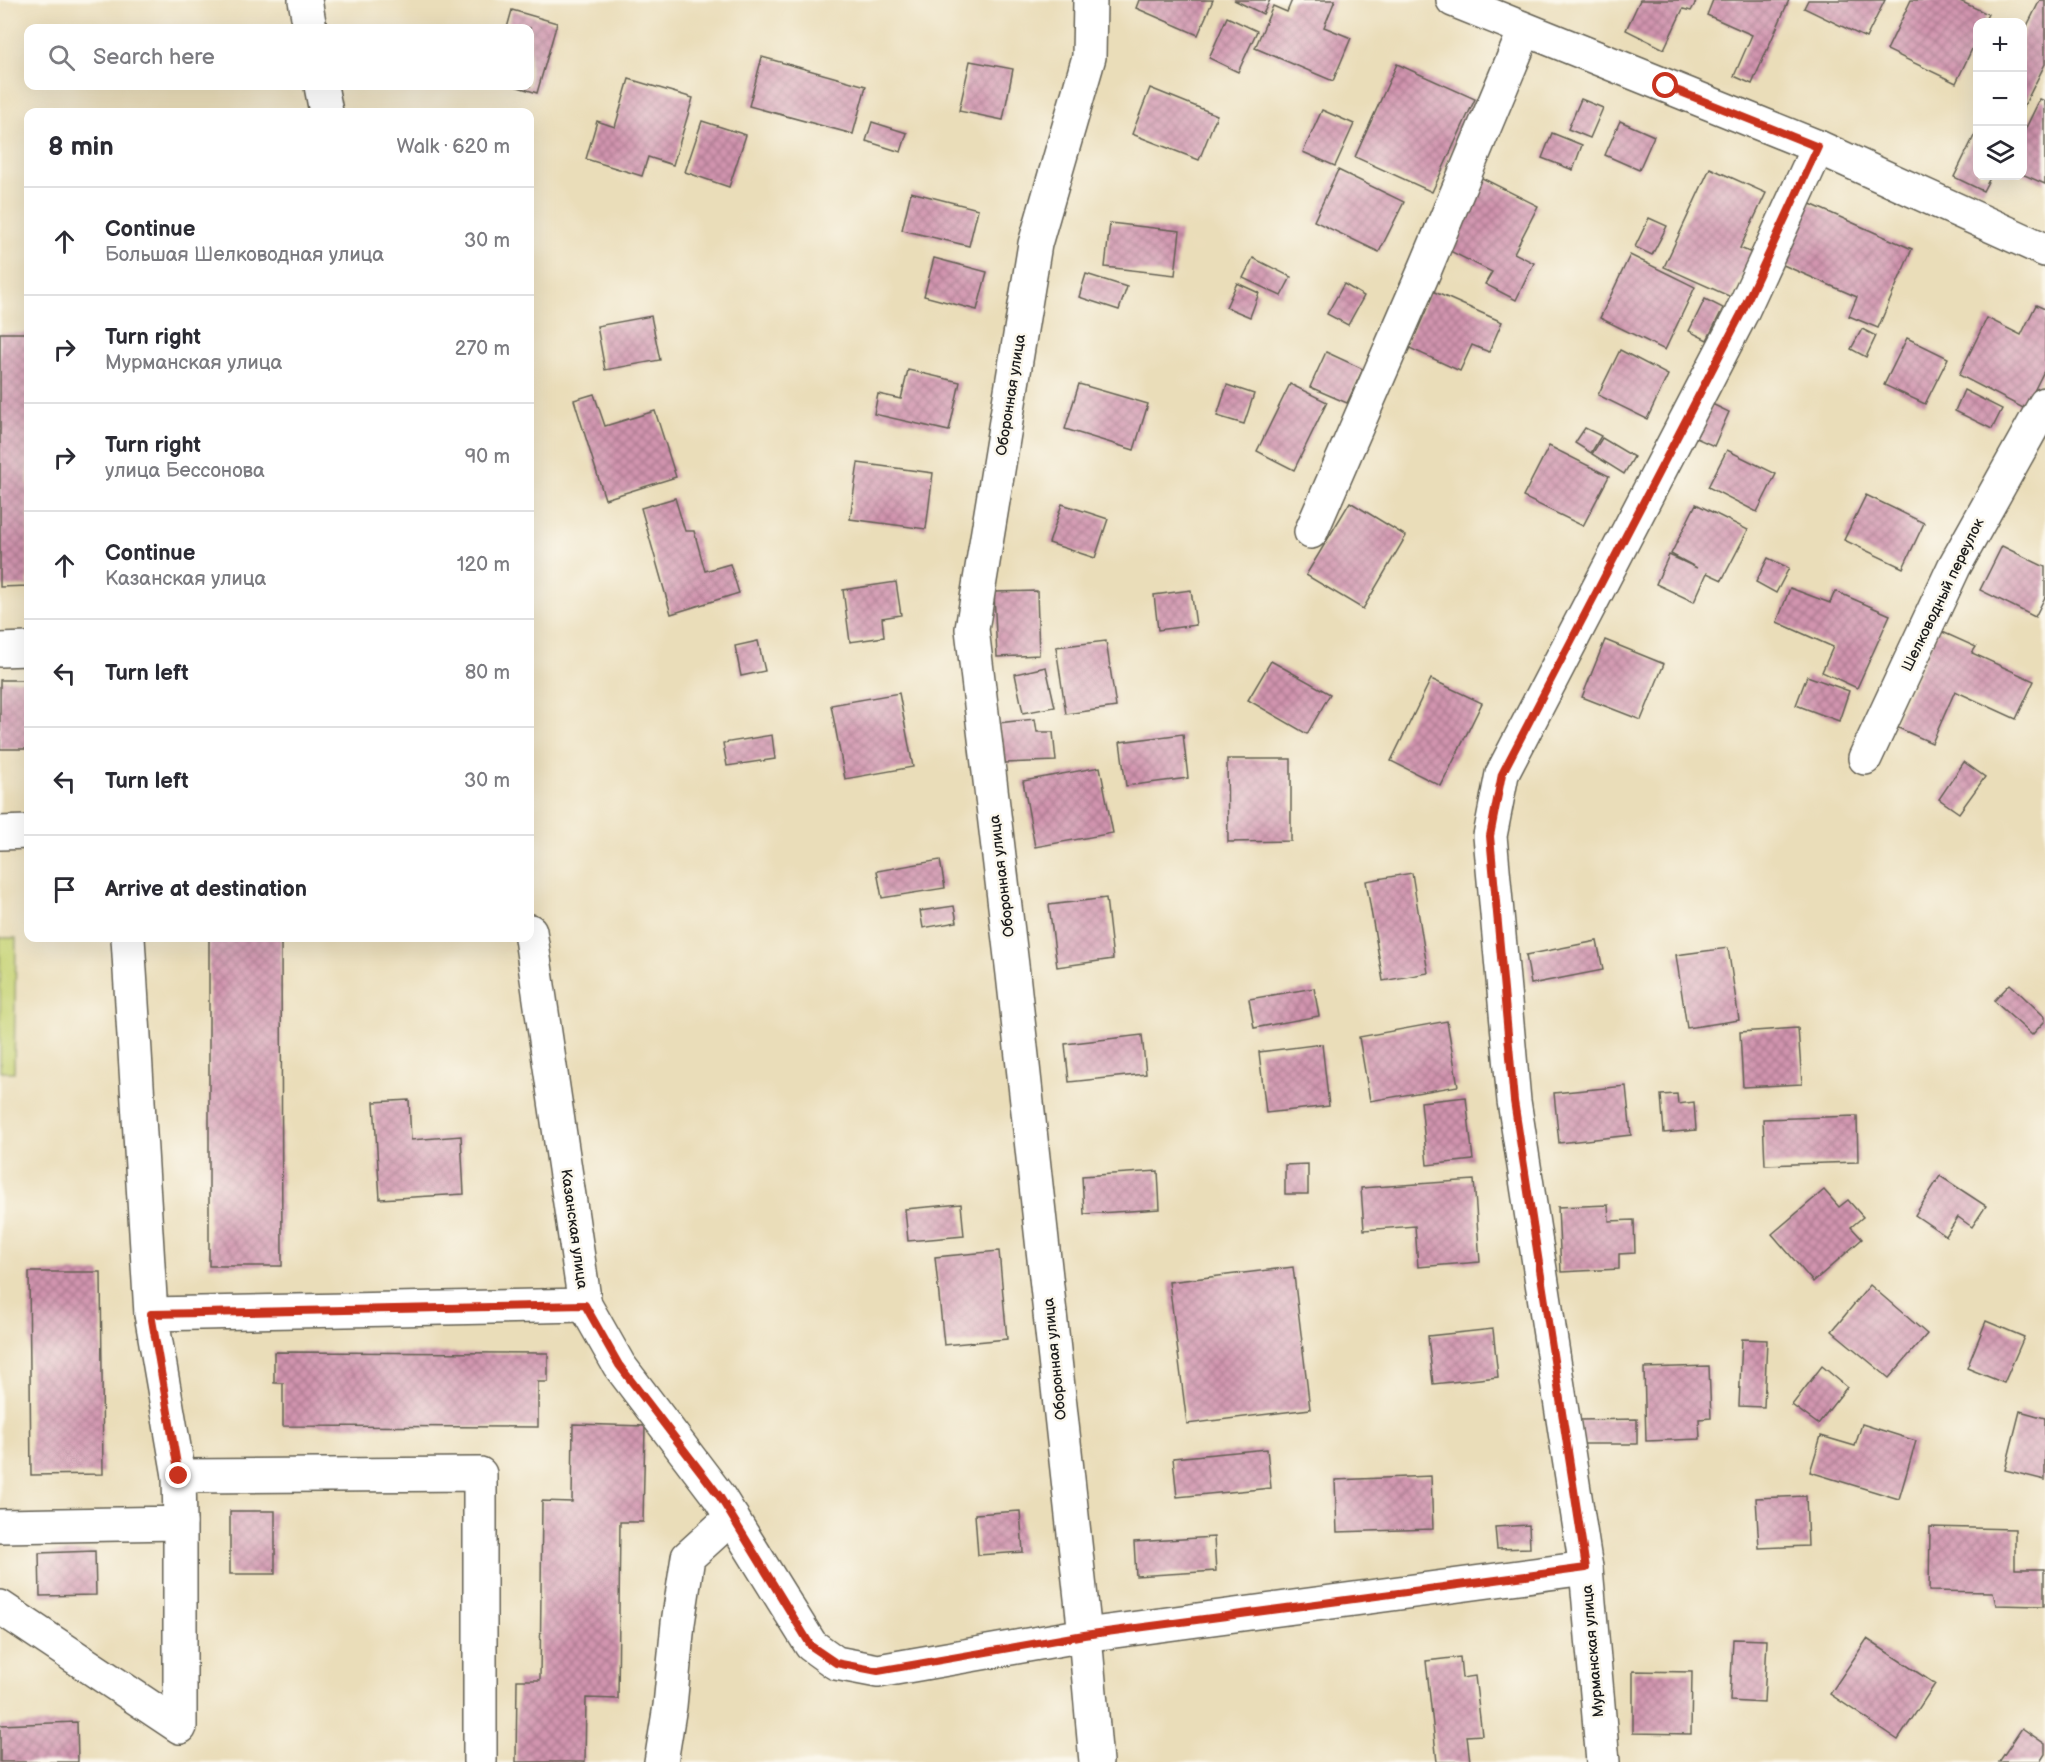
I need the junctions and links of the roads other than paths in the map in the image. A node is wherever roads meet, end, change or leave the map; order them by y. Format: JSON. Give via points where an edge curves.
{"nodes":[{"id":1,"x":305,"y":0,"type":"edge"},
{"id":2,"x":1090,"y":0,"type":"edge"},
{"id":3,"x":1453,"y":0,"type":"edge"},
{"id":4,"x":309,"y":24,"type":"edge"},
{"id":5,"x":1524,"y":30,"type":"junction"},
{"id":6,"x":322,"y":90,"type":"edge"},
{"id":7,"x":326,"y":108,"type":"edge"},
{"id":8,"x":1818,"y":147,"type":"junction"},
{"id":9,"x":2045,"y":250,"type":"edge"},
{"id":10,"x":2045,"y":404,"type":"edge"},
{"id":11,"x":1311,"y":532,"type":"dead end"},
{"id":12,"x":24,"y":649,"type":"edge"},
{"id":13,"x":0,"y":650,"type":"edge"},
{"id":14,"x":1865,"y":758,"type":"dead end"},
{"id":15,"x":24,"y":832,"type":"edge"},
{"id":16,"x":0,"y":833,"type":"edge"},
{"id":17,"x":128,"y":942,"type":"edge"},
{"id":18,"x":531,"y":942,"type":"edge"},
{"id":19,"x":585,"y":1305,"type":"junction"},
{"id":20,"x":151,"y":1314,"type":"junction"},
{"id":21,"x":179,"y":1476,"type":"junction"},
{"id":22,"x":732,"y":1517,"type":"junction"},
{"id":23,"x":180,"y":1523,"type":"junction"},
{"id":24,"x":0,"y":1526,"type":"edge"},
{"id":25,"x":1586,"y":1568,"type":"junction"},
{"id":26,"x":0,"y":1607,"type":"edge"},
{"id":27,"x":1084,"y":1635,"type":"junction"},
{"id":28,"x":480,"y":1762,"type":"edge"},
{"id":29,"x":661,"y":1762,"type":"edge"},
{"id":30,"x":1096,"y":1762,"type":"edge"},
{"id":31,"x":1603,"y":1762,"type":"edge"}],
"edges":[{"from":1,"to":4,"type":"street"},
{"from":2,"to":27,"type":"street","name":"Оборонная улица","via":[[1089,57],[1035,244],[972,629],[1015,986]]},
{"from":3,"to":5,"type":"street"},
{"from":5,"to":8,"type":"street"},
{"from":5,"to":11,"type":"street"},
{"from":6,"to":7,"type":"street"},
{"from":8,"to":9,"type":"street"},
{"from":8,"to":25,"type":"street","name":"Мурманская улица","via":[[1741,314],[1502,774],[1490,836],[1514,1101]]},
{"from":10,"to":14,"type":"street","name":"Шелководный переулок","via":[[1954,567]]},
{"from":12,"to":13,"type":"street"},
{"from":15,"to":16,"type":"street"},
{"from":17,"to":20,"type":"street"},
{"from":18,"to":19,"type":"street","name":"Казанская улица"},
{"from":19,"to":20,"type":"street"},
{"from":19,"to":22,"type":"street","name":"Казанская улица","via":[[619,1365]]},
{"from":20,"to":21,"type":"street"},
{"from":21,"to":23,"type":"street"},
{"from":21,"to":28,"type":"street","via":[[480,1474]]},
{"from":22,"to":27,"type":"street","name":"Казанская улица","via":[[811,1646],[836,1663],[878,1671]]},
{"from":22,"to":29,"type":"street","via":[[688,1557]]},
{"from":23,"to":24,"type":"street"},
{"from":23,"to":26,"type":"street","via":[[180,1727]]},
{"from":25,"to":27,"type":"street","name":"Казанская улица"},
{"from":25,"to":31,"type":"street","name":"Мурманская улица"},
{"from":27,"to":30,"type":"street","name":"Оборонная улица"}]}
